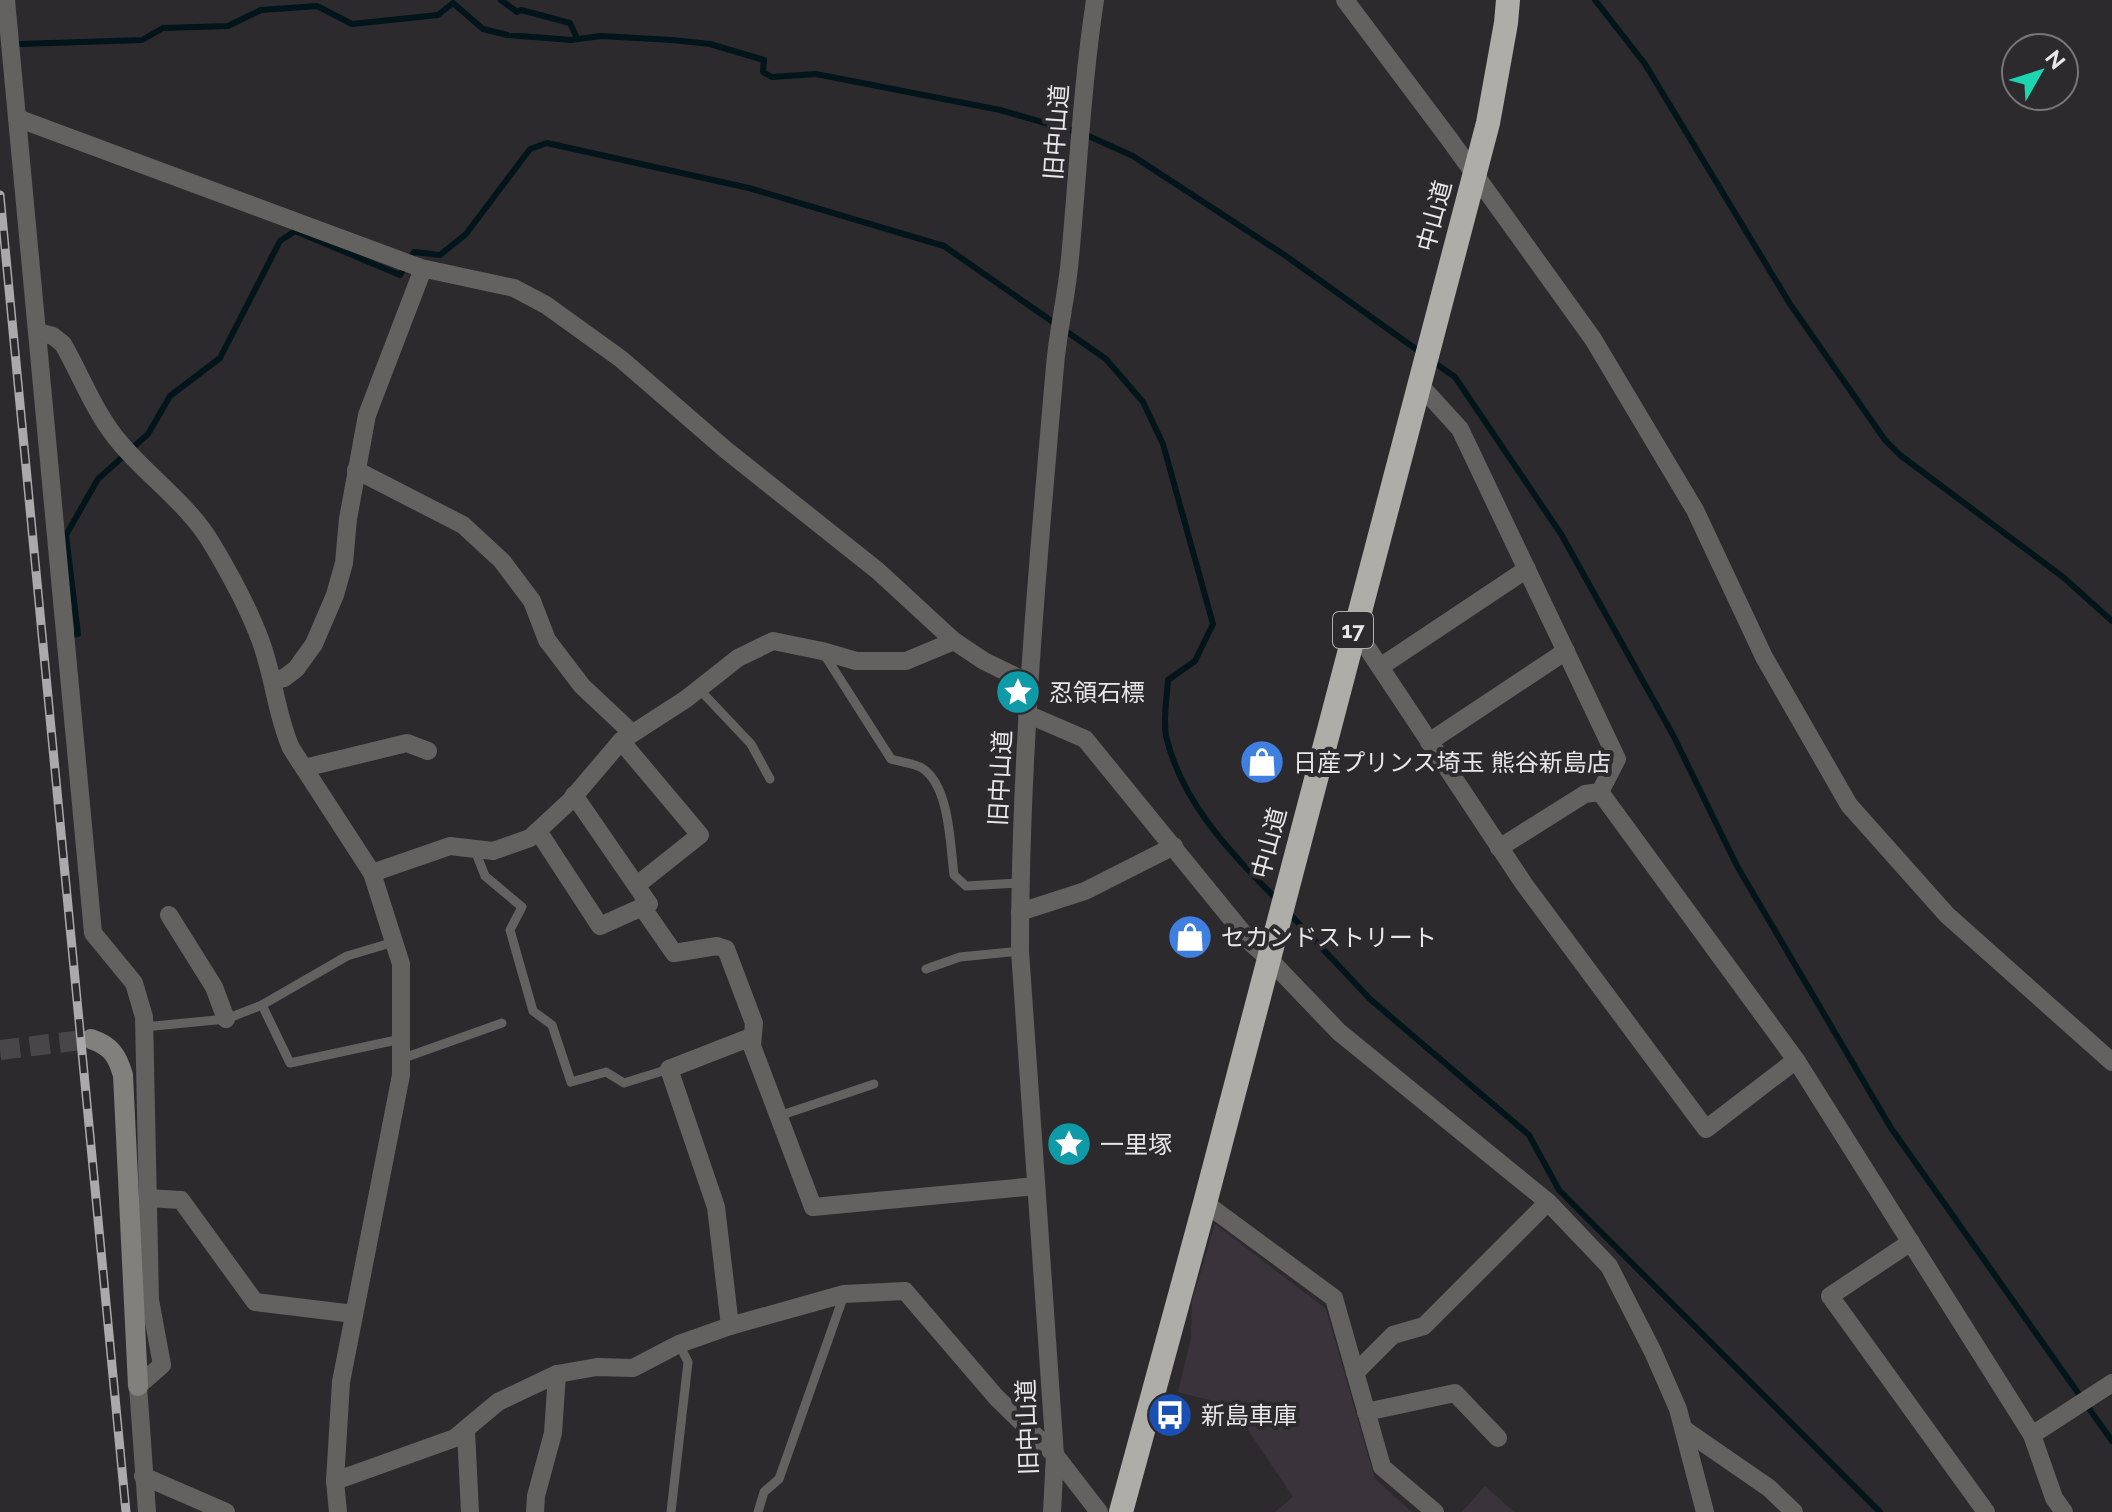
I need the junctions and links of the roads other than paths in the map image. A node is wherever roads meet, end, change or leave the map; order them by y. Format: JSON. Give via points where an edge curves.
{"nodes":[{"id":1,"x":6,"y":0,"type":"edge"},
{"id":2,"x":1095,"y":0,"type":"edge"},
{"id":3,"x":1345,"y":0,"type":"edge"},
{"id":4,"x":1508,"y":0,"type":"edge"},
{"id":5,"x":17,"y":118,"type":"junction"},
{"id":6,"x":1474,"y":174,"type":"junction"},
{"id":7,"x":422,"y":269,"type":"junction"},
{"id":8,"x":38,"y":332,"type":"junction"},
{"id":9,"x":1421,"y":377,"type":"junction"},
{"id":10,"x":356,"y":470,"type":"junction"},
{"id":11,"x":1527,"y":569,"type":"junction"},
{"id":12,"x":1352,"y":636,"type":"junction"},
{"id":13,"x":954,"y":641,"type":"junction"},
{"id":14,"x":822,"y":651,"type":"junction"},
{"id":15,"x":1566,"y":651,"type":"junction"},
{"id":16,"x":1380,"y":667,"type":"junction"},
{"id":17,"x":273,"y":681,"type":"junction"},
{"id":18,"x":1029,"y":683,"type":"junction"},
{"id":19,"x":699,"y":689,"type":"junction"},
{"id":20,"x":1027,"y":714,"type":"junction"},
{"id":21,"x":626,"y":737,"type":"junction"},
{"id":22,"x":1429,"y":742,"type":"junction"},
{"id":23,"x":428,"y":751,"type":"dead end"},
{"id":24,"x":304,"y":768,"type":"junction"},
{"id":25,"x":770,"y":779,"type":"dead end"},
{"id":26,"x":1600,"y":792,"type":"junction"},
{"id":27,"x":574,"y":795,"type":"junction"},
{"id":28,"x":538,"y":831,"type":"junction"},
{"id":29,"x":1174,"y":846,"type":"junction"},
{"id":30,"x":474,"y":848,"type":"junction"},
{"id":31,"x":1499,"y":848,"type":"junction"},
{"id":32,"x":372,"y":873,"type":"junction"},
{"id":33,"x":1019,"y":883,"type":"junction"},
{"id":34,"x":637,"y":885,"type":"junction"},
{"id":35,"x":642,"y":907,"type":"junction"},
{"id":36,"x":1020,"y":912,"type":"junction"},
{"id":37,"x":169,"y":915,"type":"dead end"},
{"id":38,"x":394,"y":942,"type":"junction"},
{"id":39,"x":1020,"y":951,"type":"junction"},
{"id":40,"x":1268,"y":958,"type":"junction"},
{"id":41,"x":926,"y":969,"type":"dead end"},
{"id":42,"x":262,"y":1005,"type":"junction"},
{"id":43,"x":226,"y":1019,"type":"junction"},
{"id":44,"x":502,"y":1023,"type":"dead end"},
{"id":45,"x":144,"y":1027,"type":"junction"},
{"id":46,"x":91,"y":1039,"type":"dead end"},
{"id":47,"x":401,"y":1039,"type":"junction"},
{"id":48,"x":752,"y":1046,"type":"junction"},
{"id":49,"x":401,"y":1059,"type":"junction"},
{"id":50,"x":1796,"y":1060,"type":"junction"},
{"id":51,"x":2112,"y":1062,"type":"edge"},
{"id":52,"x":669,"y":1069,"type":"junction"},
{"id":53,"x":874,"y":1084,"type":"dead end"},
{"id":54,"x":778,"y":1117,"type":"junction"},
{"id":55,"x":1036,"y":1186,"type":"junction"},
{"id":56,"x":147,"y":1198,"type":"junction"},
{"id":57,"x":1548,"y":1202,"type":"junction"},
{"id":58,"x":1205,"y":1203,"type":"junction"},
{"id":59,"x":1911,"y":1242,"type":"junction"},
{"id":60,"x":844,"y":1294,"type":"junction"},
{"id":61,"x":354,"y":1314,"type":"junction"},
{"id":62,"x":730,"y":1326,"type":"junction"},
{"id":63,"x":679,"y":1344,"type":"junction"},
{"id":64,"x":1355,"y":1373,"type":"junction"},
{"id":65,"x":557,"y":1374,"type":"junction"},
{"id":66,"x":2112,"y":1383,"type":"edge"},
{"id":67,"x":138,"y":1386,"type":"junction"},
{"id":68,"x":1366,"y":1412,"type":"junction"},
{"id":69,"x":1685,"y":1430,"type":"junction"},
{"id":70,"x":466,"y":1431,"type":"junction"},
{"id":71,"x":2032,"y":1435,"type":"junction"},
{"id":72,"x":1498,"y":1438,"type":"dead end"},
{"id":73,"x":1055,"y":1455,"type":"junction"},
{"id":74,"x":143,"y":1476,"type":"junction"},
{"id":75,"x":335,"y":1481,"type":"junction"},
{"id":76,"x":147,"y":1512,"type":"edge"},
{"id":77,"x":226,"y":1512,"type":"edge"},
{"id":78,"x":338,"y":1512,"type":"edge"},
{"id":79,"x":470,"y":1512,"type":"edge"},
{"id":80,"x":535,"y":1512,"type":"edge"},
{"id":81,"x":671,"y":1512,"type":"edge"},
{"id":82,"x":758,"y":1512,"type":"edge"},
{"id":83,"x":1052,"y":1512,"type":"edge"},
{"id":84,"x":1099,"y":1512,"type":"edge"},
{"id":85,"x":1121,"y":1512,"type":"edge"},
{"id":86,"x":1435,"y":1512,"type":"edge"},
{"id":87,"x":1705,"y":1512,"type":"edge"},
{"id":88,"x":1794,"y":1512,"type":"edge"},
{"id":89,"x":1986,"y":1512,"type":"edge"},
{"id":90,"x":2064,"y":1512,"type":"edge"}],
"edges":[{"from":1,"to":5,"type":"street"},
{"from":2,"to":18,"type":"street","name":"旧中山道","via":[[1084,69]]},
{"from":3,"to":6,"type":"street"},
{"from":4,"to":6,"type":"highway","name":"中山道","number":"17","via":[[1497,80]]},
{"from":5,"to":7,"type":"street"},
{"from":5,"to":8,"type":"street"},
{"from":6,"to":9,"type":"highway","name":"中山道","number":"17"},
{"from":6,"to":51,"type":"street","via":[[1593,339],[1687,497],[1764,657],[1849,805],[1947,915]]},
{"from":7,"to":10,"type":"street","via":[[367,415]]},
{"from":7,"to":13,"type":"street","via":[[514,288],[546,305],[621,359],[878,571]]},
{"from":8,"to":17,"type":"street","via":[[63,344],[100,418],[212,545],[254,625]]},
{"from":8,"to":45,"type":"street","via":[[93,933],[134,983]]},
{"from":9,"to":11,"type":"street","via":[[1460,429]]},
{"from":9,"to":12,"type":"highway","name":"中山道","number":"17"},
{"from":10,"to":17,"type":"street","via":[[335,595],[314,644],[296,669]]},
{"from":10,"to":21,"type":"street","via":[[463,525],[502,561],[532,601],[547,640]]},
{"from":11,"to":15,"type":"street"},
{"from":11,"to":16,"type":"street"},
{"from":12,"to":16,"type":"street"},
{"from":12,"to":40,"type":"highway","name":"中山道","number":"17"},
{"from":13,"to":14,"type":"street","via":[[906,661],[856,661]]},
{"from":13,"to":18,"type":"street"},
{"from":14,"to":19,"type":"street","via":[[773,641],[738,658]]},
{"from":14,"to":33,"type":"lane","via":[[891,759],[922,768],[940,789],[954,875],[966,886]]},
{"from":15,"to":22,"type":"street"},
{"from":15,"to":26,"type":"street","via":[[1617,759]]},
{"from":16,"to":22,"type":"street"},
{"from":17,"to":24,"type":"street","via":[[282,727]]},
{"from":18,"to":20,"type":"street","name":"旧中山道"},
{"from":19,"to":21,"type":"street"},
{"from":19,"to":25,"type":"lane","via":[[751,744]]},
{"from":20,"to":29,"type":"street","via":[[1085,739]]},
{"from":20,"to":33,"type":"street","name":"旧中山道"},
{"from":21,"to":27,"type":"street"},
{"from":21,"to":34,"type":"street","via":[[700,835]]},
{"from":22,"to":31,"type":"street"},
{"from":23,"to":24,"type":"street","via":[[407,743]]},
{"from":24,"to":32,"type":"street"},
{"from":26,"to":31,"type":"street","via":[[1585,794]]},
{"from":26,"to":50,"type":"street"},
{"from":27,"to":28,"type":"street"},
{"from":27,"to":34,"type":"street"},
{"from":28,"to":30,"type":"street","via":[[493,851]]},
{"from":28,"to":35,"type":"street","via":[[600,926]]},
{"from":29,"to":36,"type":"street","via":[[1085,891]]},
{"from":29,"to":40,"type":"street"},
{"from":30,"to":32,"type":"street","via":[[450,846]]},
{"from":30,"to":52,"type":"lane","via":[[485,876],[522,907],[510,930],[525,984],[533,1011],[552,1025],[571,1082],[606,1072],[624,1083]]},
{"from":31,"to":50,"type":"street","via":[[1706,1129]]},
{"from":32,"to":38,"type":"street"},
{"from":33,"to":36,"type":"street","name":"旧中山道"},
{"from":34,"to":35,"type":"street","via":[[649,904]]},
{"from":35,"to":48,"type":"street","via":[[674,953],[726,949],[754,1023]]},
{"from":36,"to":39,"type":"street","name":"旧中山道"},
{"from":37,"to":43,"type":"street","via":[[214,987]]},
{"from":38,"to":42,"type":"lane","via":[[347,956]]},
{"from":38,"to":47,"type":"street","via":[[401,964]]},
{"from":39,"to":41,"type":"lane","via":[[960,957]]},
{"from":39,"to":55,"type":"street","name":"旧中山道"},
{"from":40,"to":57,"type":"street","via":[[1339,1032]]},
{"from":40,"to":58,"type":"highway","name":"中山道","number":"17"},
{"from":42,"to":43,"type":"lane"},
{"from":42,"to":47,"type":"lane","via":[[290,1063]]},
{"from":43,"to":45,"type":"lane"},
{"from":44,"to":49,"type":"lane"},
{"from":45,"to":56,"type":"street"},
{"from":46,"to":67,"type":"street","via":[[117,1055],[123,1075]]},
{"from":47,"to":49,"type":"street"},
{"from":48,"to":52,"type":"street","via":[[746,1039]]},
{"from":48,"to":54,"type":"street"},
{"from":49,"to":61,"type":"street"},
{"from":50,"to":59,"type":"street"},
{"from":52,"to":62,"type":"street","via":[[716,1207]]},
{"from":53,"to":54,"type":"lane"},
{"from":54,"to":55,"type":"street","via":[[813,1207]]},
{"from":55,"to":73,"type":"street","name":"旧中山道"},
{"from":56,"to":61,"type":"street","via":[[181,1200],[255,1302]]},
{"from":56,"to":67,"type":"street","via":[[150,1300],[162,1365]]},
{"from":57,"to":64,"type":"street","via":[[1424,1326],[1393,1335]]},
{"from":57,"to":69,"type":"street","via":[[1609,1266]]},
{"from":58,"to":64,"type":"street","via":[[1334,1298]]},
{"from":58,"to":85,"type":"highway","name":"中山道","number":"17"},
{"from":59,"to":71,"type":"street"},
{"from":59,"to":89,"type":"street","via":[[1830,1296]]},
{"from":60,"to":62,"type":"street"},
{"from":60,"to":73,"type":"street","via":[[905,1291],[996,1397]]},
{"from":60,"to":82,"type":"lane","via":[[779,1479],[764,1492]]},
{"from":61,"to":75,"type":"street","via":[[341,1382]]},
{"from":62,"to":63,"type":"street"},
{"from":63,"to":65,"type":"street","via":[[633,1368]]},
{"from":63,"to":81,"type":"lane","via":[[688,1362]]},
{"from":64,"to":68,"type":"street"},
{"from":65,"to":70,"type":"street","via":[[498,1402]]},
{"from":65,"to":80,"type":"street","via":[[553,1433]]},
{"from":66,"to":71,"type":"street"},
{"from":67,"to":74,"type":"street"},
{"from":68,"to":72,"type":"street","via":[[1455,1393]]},
{"from":68,"to":86,"type":"street","via":[[1382,1467]]},
{"from":69,"to":87,"type":"street"},
{"from":69,"to":88,"type":"street","via":[[1769,1488]]},
{"from":70,"to":75,"type":"street"},
{"from":70,"to":79,"type":"street"},
{"from":71,"to":90,"type":"street"},
{"from":73,"to":83,"type":"street","name":"旧中山道"},
{"from":73,"to":84,"type":"street"},
{"from":74,"to":76,"type":"street"},
{"from":74,"to":77,"type":"street"},
{"from":75,"to":78,"type":"street"}]}
